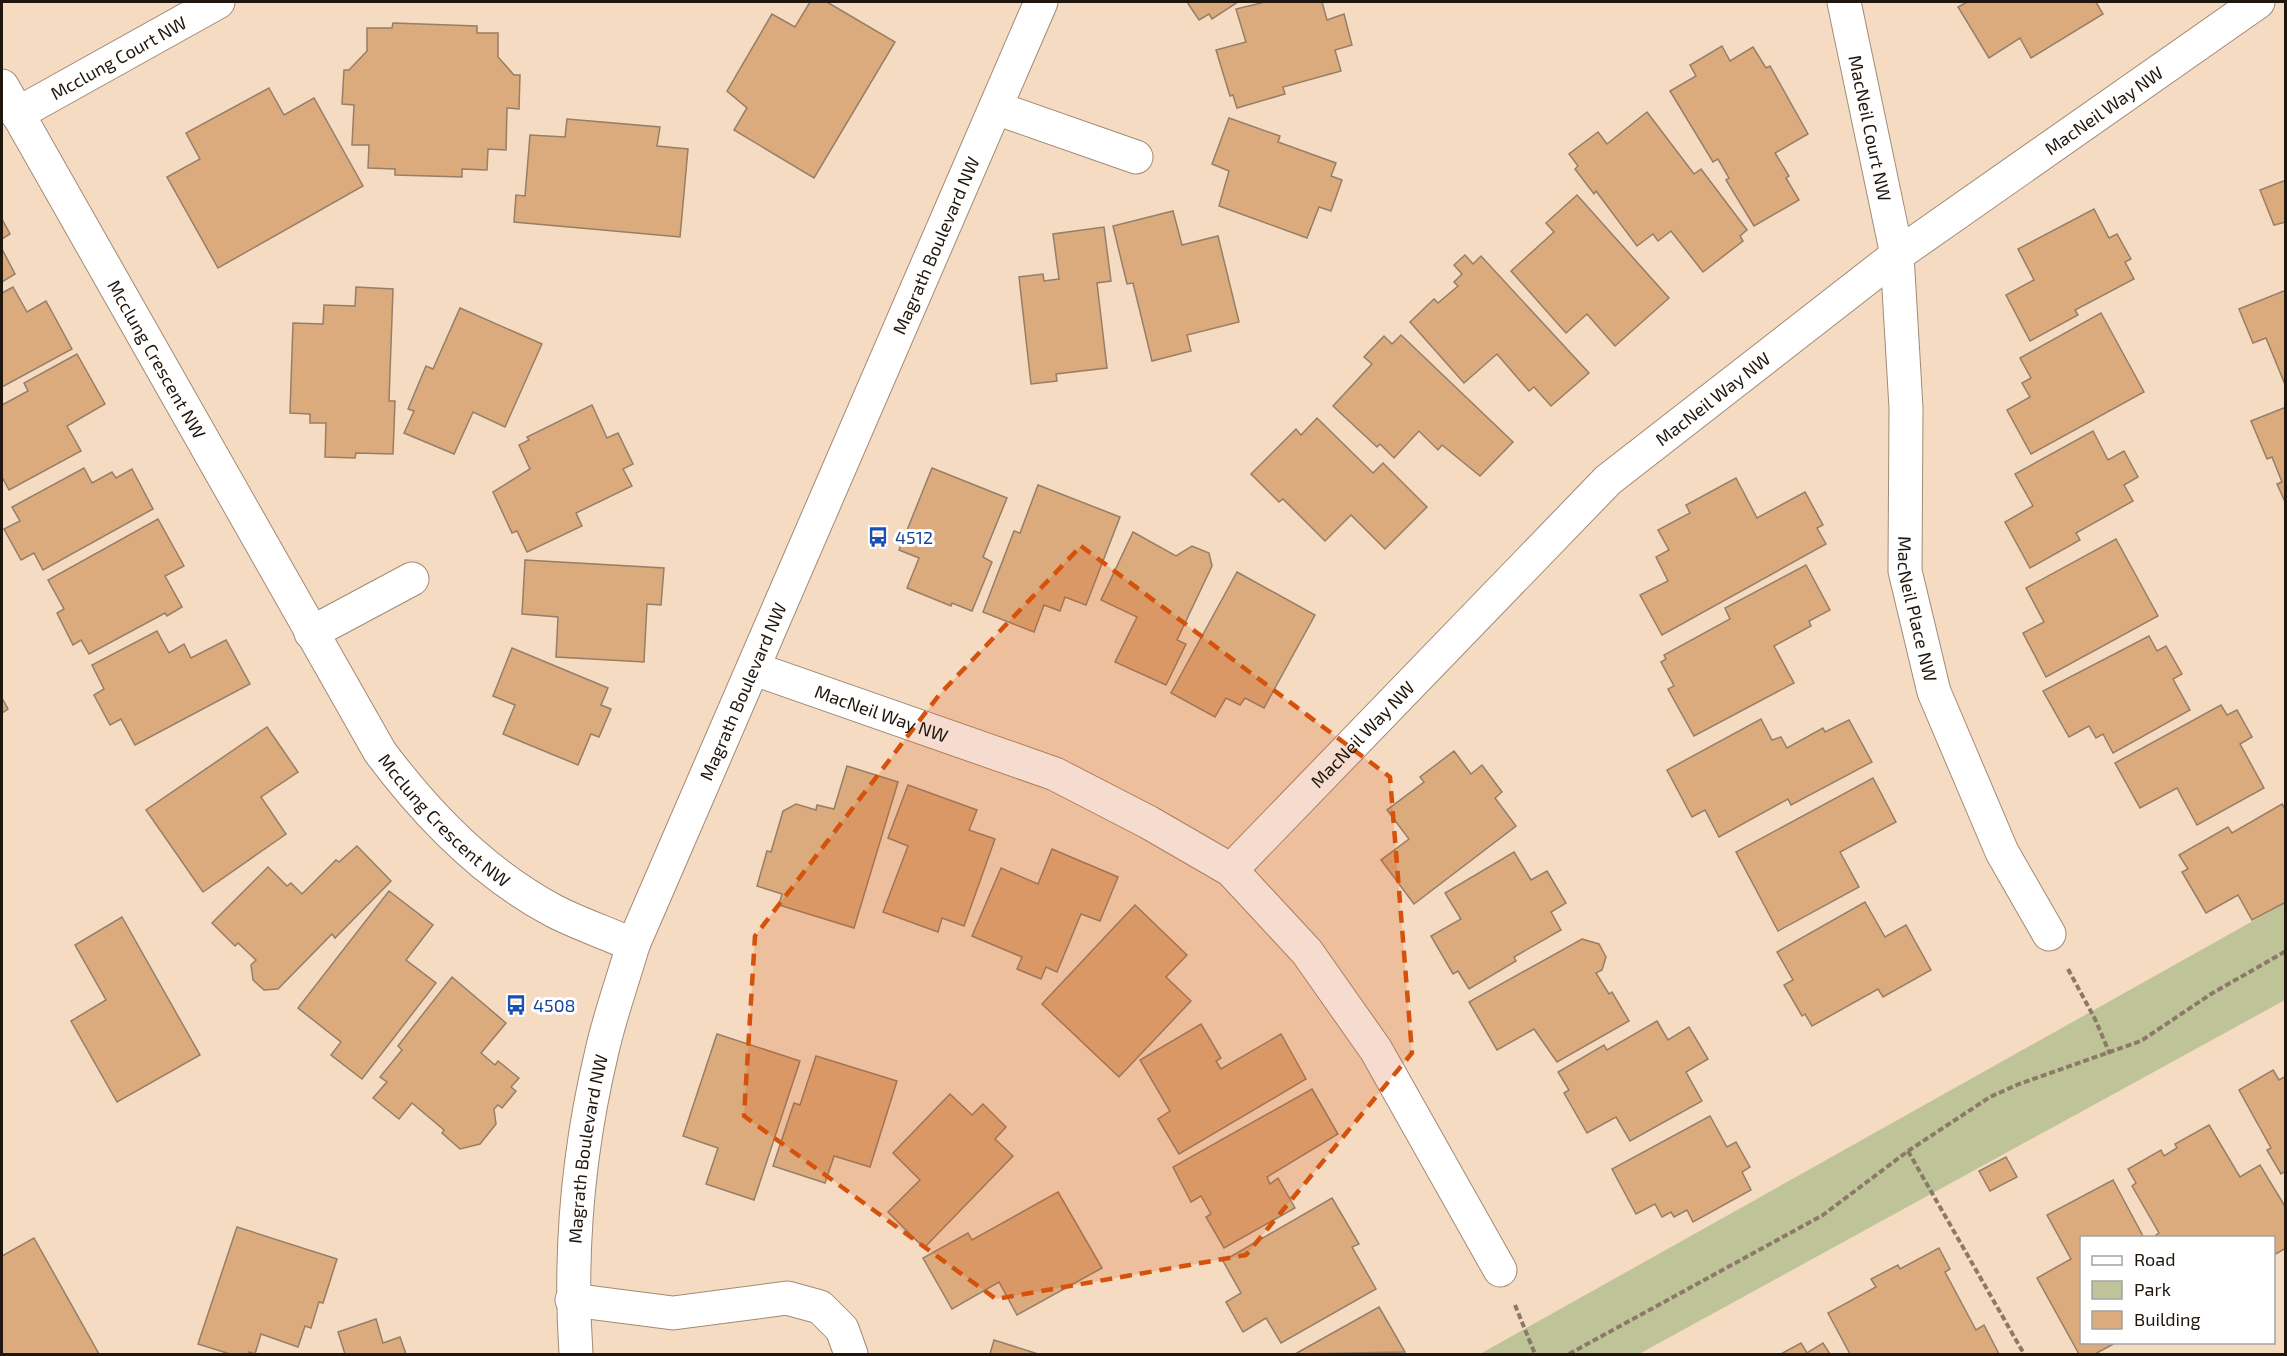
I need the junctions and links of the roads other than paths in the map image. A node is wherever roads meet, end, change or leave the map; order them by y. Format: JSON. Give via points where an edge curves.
{"nodes":[{"id":1,"x":218,"y":2,"type":"edge"},
{"id":2,"x":1041,"y":2,"type":"edge"},
{"id":3,"x":1844,"y":2,"type":"edge"},
{"id":4,"x":2258,"y":2,"type":"edge"},
{"id":5,"x":9,"y":100,"type":"edge"},
{"id":6,"x":996,"y":108,"type":"junction"},
{"id":7,"x":1136,"y":157,"type":"dead end"},
{"id":8,"x":1897,"y":255,"type":"junction"},
{"id":9,"x":412,"y":579,"type":"dead end"},
{"id":10,"x":311,"y":633,"type":"junction"},
{"id":11,"x":755,"y":669,"type":"junction"},
{"id":12,"x":1231,"y":870,"type":"junction"},
{"id":13,"x":2049,"y":934,"type":"road end"},
{"id":14,"x":633,"y":945,"type":"junction"},
{"id":15,"x":1500,"y":1270,"type":"road end"},
{"id":16,"x":572,"y":1300,"type":"junction"},
{"id":17,"x":576,"y":1354,"type":"edge"},
{"id":18,"x":851,"y":1354,"type":"edge"}],
"edges":[{"from":1,"to":5,"type":"street","name":"Mcclung Court NW"},
{"from":2,"to":6,"type":"street","name":"Magrath Boulevard NW"},
{"from":3,"to":8,"type":"street","name":"MacNeil Court NW"},
{"from":4,"to":8,"type":"street","name":"MacNeil Way NW"},
{"from":5,"to":10,"type":"street","name":"Mcclung Crescent NW"},
{"from":6,"to":7,"type":"street"},
{"from":6,"to":11,"type":"street","name":"Magrath Boulevard NW"},
{"from":8,"to":12,"type":"street","name":"MacNeil Way NW","via":[[1608,480]]},
{"from":8,"to":13,"type":"street","name":"MacNeil Place NW","via":[[1906,408],[1905,571],[1934,692],[2002,852]]},
{"from":9,"to":10,"type":"street"},
{"from":10,"to":14,"type":"street","name":"Mcclung Crescent NW","via":[[380,752],[411,794],[447,831],[527,895],[556,912]]},
{"from":11,"to":12,"type":"street","name":"MacNeil Way NW","via":[[1055,774]]},
{"from":11,"to":14,"type":"street","name":"Magrath Boulevard NW"},
{"from":12,"to":15,"type":"street","name":"MacNeil Way NW","via":[[1307,952],[1376,1050]]},
{"from":14,"to":16,"type":"street","name":"Magrath Boulevard NW","via":[[602,1049],[583,1145],[574,1222]]},
{"from":16,"to":17,"type":"street","name":"Magrath Boulevard NW"},
{"from":16,"to":18,"type":"street","via":[[673,1313],[787,1298],[820,1307],[842,1329]]}]}
